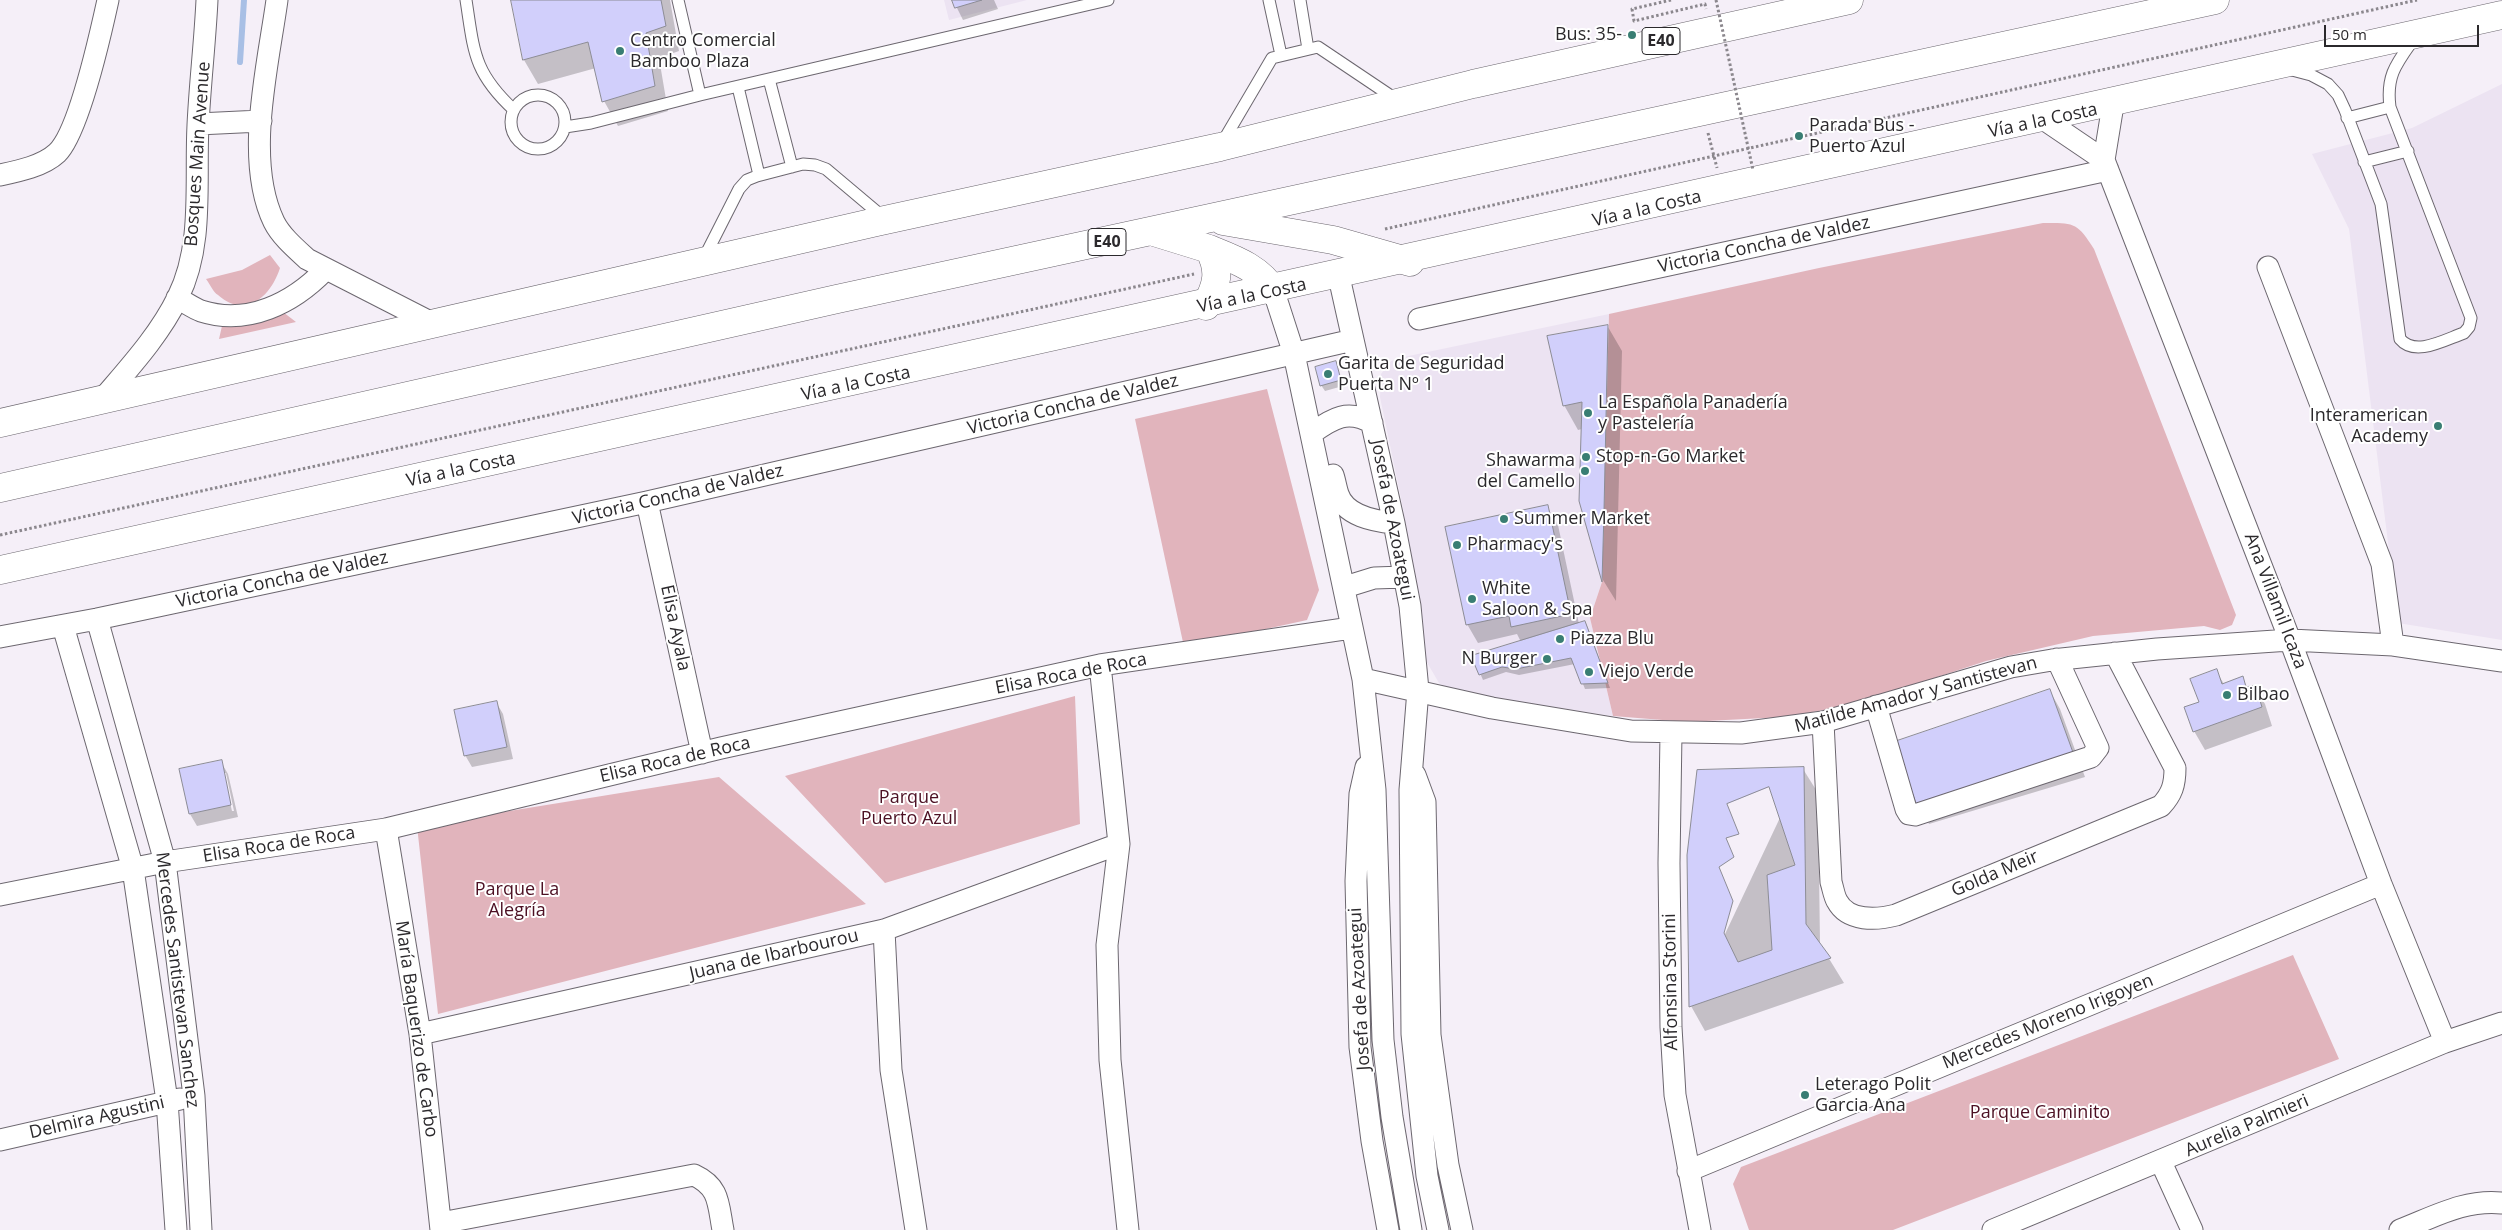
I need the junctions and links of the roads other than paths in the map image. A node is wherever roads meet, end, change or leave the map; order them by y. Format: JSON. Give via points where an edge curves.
{"nodes":[{"id":1,"x":108,"y":0,"type":"edge"},
{"id":2,"x":207,"y":0,"type":"edge"},
{"id":3,"x":277,"y":0,"type":"edge"},
{"id":4,"x":466,"y":0,"type":"edge"},
{"id":5,"x":678,"y":0,"type":"edge"},
{"id":6,"x":1108,"y":0,"type":"edge"},
{"id":7,"x":1269,"y":0,"type":"edge"},
{"id":8,"x":1300,"y":0,"type":"edge"},
{"id":9,"x":1849,"y":0,"type":"edge"},
{"id":10,"x":2215,"y":0,"type":"edge"},
{"id":11,"x":2502,"y":15,"type":"edge"},
{"id":12,"x":2418,"y":34,"type":"junction"},
{"id":13,"x":1308,"y":49,"type":"junction"},
{"id":14,"x":1281,"y":55,"type":"junction"},
{"id":15,"x":2278,"y":66,"type":"junction"},
{"id":16,"x":769,"y":79,"type":"junction"},
{"id":17,"x":738,"y":87,"type":"junction"},
{"id":18,"x":700,"y":95,"type":"junction"},
{"id":19,"x":1401,"y":102,"type":"junction"},
{"id":20,"x":2112,"y":105,"type":"junction"},
{"id":21,"x":2390,"y":107,"type":"junction"},
{"id":22,"x":514,"y":110,"type":"junction"},
{"id":23,"x":2347,"y":118,"type":"junction"},
{"id":24,"x":2045,"y":120,"type":"junction"},
{"id":25,"x":261,"y":121,"type":"junction"},
{"id":26,"x":198,"y":124,"type":"junction"},
{"id":27,"x":565,"y":127,"type":"junction"},
{"id":28,"x":1220,"y":147,"type":"junction"},
{"id":29,"x":2408,"y":151,"type":"junction"},
{"id":30,"x":2364,"y":162,"type":"junction"},
{"id":31,"x":2106,"y":165,"type":"junction"},
{"id":32,"x":792,"y":167,"type":"junction"},
{"id":33,"x":0,"y":174,"type":"edge"},
{"id":34,"x":759,"y":175,"type":"junction"},
{"id":35,"x":1209,"y":219,"type":"junction"},
{"id":36,"x":886,"y":220,"type":"junction"},
{"id":37,"x":1153,"y":232,"type":"junction"},
{"id":38,"x":1209,"y":249,"type":"junction"},
{"id":39,"x":702,"y":262,"type":"junction"},
{"id":40,"x":1410,"y":262,"type":"junction"},
{"id":41,"x":2268,"y":267,"type":"dead end"},
{"id":42,"x":325,"y":270,"type":"junction"},
{"id":43,"x":1340,"y":278,"type":"junction"},
{"id":44,"x":1274,"y":292,"type":"junction"},
{"id":45,"x":177,"y":298,"type":"junction"},
{"id":46,"x":1206,"y":306,"type":"junction"},
{"id":47,"x":1419,"y":319,"type":"dead end"},
{"id":48,"x":432,"y":323,"type":"junction"},
{"id":49,"x":1353,"y":340,"type":"junction"},
{"id":50,"x":1294,"y":354,"type":"junction"},
{"id":51,"x":101,"y":401,"type":"junction"},
{"id":52,"x":0,"y":423,"type":"edge"},
{"id":53,"x":1372,"y":423,"type":"junction"},
{"id":54,"x":1313,"y":438,"type":"junction"},
{"id":55,"x":0,"y":488,"type":"edge"},
{"id":56,"x":647,"y":502,"type":"junction"},
{"id":57,"x":1394,"y":523,"type":"junction"},
{"id":58,"x":0,"y":570,"type":"edge"},
{"id":59,"x":1404,"y":577,"type":"junction"},
{"id":60,"x":1345,"y":588,"type":"junction"},
{"id":61,"x":97,"y":619,"type":"junction"},
{"id":62,"x":63,"y":626,"type":"junction"},
{"id":63,"x":1351,"y":628,"type":"junction"},
{"id":64,"x":0,"y":637,"type":"edge"},
{"id":65,"x":2290,"y":640,"type":"junction"},
{"id":66,"x":2393,"y":645,"type":"junction"},
{"id":67,"x":2115,"y":653,"type":"junction"},
{"id":68,"x":2057,"y":659,"type":"junction"},
{"id":69,"x":2502,"y":662,"type":"edge"},
{"id":70,"x":1100,"y":665,"type":"junction"},
{"id":71,"x":1363,"y":679,"type":"junction"},
{"id":72,"x":1418,"y":690,"type":"junction"},
{"id":73,"x":1876,"y":706,"type":"junction"},
{"id":74,"x":1823,"y":722,"type":"junction"},
{"id":75,"x":1671,"y":732,"type":"junction"},
{"id":76,"x":1370,"y":747,"type":"junction"},
{"id":77,"x":702,"y":753,"type":"junction"},
{"id":78,"x":1412,"y":766,"type":"junction"},
{"id":79,"x":386,"y":829,"type":"junction"},
{"id":80,"x":1119,"y":844,"type":"junction"},
{"id":81,"x":165,"y":862,"type":"junction"},
{"id":82,"x":133,"y":869,"type":"junction"},
{"id":83,"x":2381,"y":884,"type":"junction"},
{"id":84,"x":0,"y":895,"type":"edge"},
{"id":85,"x":884,"y":930,"type":"junction"},
{"id":86,"x":2502,"y":1023,"type":"edge"},
{"id":87,"x":420,"y":1034,"type":"junction"},
{"id":88,"x":2445,"y":1042,"type":"junction"},
{"id":89,"x":194,"y":1096,"type":"junction"},
{"id":90,"x":166,"y":1101,"type":"junction"},
{"id":91,"x":0,"y":1140,"type":"edge"},
{"id":92,"x":2162,"y":1162,"type":"junction"},
{"id":93,"x":1688,"y":1171,"type":"junction"},
{"id":94,"x":2502,"y":1204,"type":"edge"},
{"id":95,"x":441,"y":1227,"type":"edge"},
{"id":96,"x":176,"y":1230,"type":"edge"},
{"id":97,"x":201,"y":1230,"type":"edge"},
{"id":98,"x":723,"y":1230,"type":"edge"},
{"id":99,"x":916,"y":1230,"type":"edge"},
{"id":100,"x":1128,"y":1230,"type":"edge"},
{"id":101,"x":1388,"y":1230,"type":"edge"},
{"id":102,"x":1411,"y":1230,"type":"edge"},
{"id":103,"x":1438,"y":1230,"type":"edge"},
{"id":104,"x":1462,"y":1230,"type":"edge"},
{"id":105,"x":1700,"y":1230,"type":"edge"},
{"id":106,"x":1993,"y":1230,"type":"edge"},
{"id":107,"x":2192,"y":1230,"type":"edge"},
{"id":108,"x":2400,"y":1230,"type":"edge"}],
"edges":[{"from":1,"to":33,"type":"street","via":[[101,34],[69,137],[57,153],[39,164]]},
{"from":2,"to":26,"type":"street","name":"Bosques Main Avenue"},
{"from":3,"to":25,"type":"street"},
{"from":4,"to":22,"type":"lane","via":[[475,56],[485,79]]},
{"from":5,"to":18,"type":"lane"},
{"from":6,"to":16,"type":"lane"},
{"from":7,"to":14,"type":"lane"},
{"from":8,"to":13,"type":"lane"},
{"from":9,"to":19,"type":"main road","number":"E40"},
{"from":10,"to":35,"type":"main road","number":"E40"},
{"from":11,"to":12,"type":"main road","name":"Vía a la Costa"},
{"from":12,"to":15,"type":"main road","name":"Vía a la Costa"},
{"from":12,"to":21,"type":"lane","via":[[2394,66],[2390,80]]},
{"from":13,"to":14,"type":"lane"},
{"from":13,"to":19,"type":"lane","via":[[1318,47]]},
{"from":14,"to":28,"type":"lane","via":[[1272,58]]},
{"from":15,"to":20,"type":"main road","name":"Vía a la Costa"},
{"from":15,"to":23,"type":"lane","via":[[2311,75],[2328,84],[2338,94]]},
{"from":16,"to":17,"type":"lane"},
{"from":16,"to":32,"type":"lane"},
{"from":17,"to":18,"type":"lane"},
{"from":17,"to":34,"type":"lane"},
{"from":18,"to":27,"type":"lane"},
{"from":19,"to":28,"type":"main road","number":"E40"},
{"from":20,"to":24,"type":"main road","name":"Vía a la Costa"},
{"from":20,"to":31,"type":"street","name":"Ana Villamil Icaza"},
{"from":21,"to":23,"type":"lane"},
{"from":21,"to":29,"type":"lane"},
{"from":22,"to":27,"type":"lane","via":[[524,99],[539,94],[554,99],[564,111]]},
{"from":22,"to":27,"type":"lane","via":[[511,121],[513,133],[530,148],[552,145],[561,137]]},
{"from":23,"to":30,"type":"lane"},
{"from":24,"to":31,"type":"street"},
{"from":24,"to":40,"type":"main road","name":"Vía a la Costa"},
{"from":25,"to":26,"type":"street"},
{"from":25,"to":42,"type":"street","via":[[258,155],[274,222],[306,259]]},
{"from":26,"to":45,"type":"street","name":"Bosques Main Avenue","via":[[194,242]]},
{"from":28,"to":36,"type":"main road","number":"E40"},
{"from":29,"to":30,"type":"lane"},
{"from":29,"to":30,"type":"lane","via":[[2471,318],[2464,333],[2416,348],[2406,346],[2400,339],[2381,204]]},
{"from":31,"to":47,"type":"street","name":"Victoria Concha de Valdez"},
{"from":31,"to":65,"type":"street","name":"Ana Villamil Icaza"},
{"from":32,"to":34,"type":"lane"},
{"from":32,"to":36,"type":"lane","via":[[815,164],[826,169]]},
{"from":34,"to":39,"type":"lane","via":[[747,180],[739,189]]},
{"from":35,"to":37,"type":"main road","number":"E40"},
{"from":35,"to":40,"type":"main road","via":[[1333,240]]},
{"from":36,"to":39,"type":"main road","number":"E40"},
{"from":37,"to":38,"type":"main road"},
{"from":37,"to":55,"type":"main road","number":"E40","via":[[837,299]]},
{"from":38,"to":44,"type":"main road","via":[[1260,274]]},
{"from":38,"to":46,"type":"main road","via":[[1217,269],[1217,280]]},
{"from":39,"to":48,"type":"main road","number":"E40"},
{"from":40,"to":43,"type":"main road","name":"Vía a la Costa"},
{"from":41,"to":66,"type":"street","via":[[2382,564]]},
{"from":42,"to":45,"type":"street","via":[[288,301],[258,313],[229,316],[200,311]]},
{"from":42,"to":48,"type":"street"},
{"from":43,"to":44,"type":"main road","name":"Vía a la Costa"},
{"from":43,"to":49,"type":"street","name":"Josefa de Azoategui"},
{"from":44,"to":46,"type":"main road","name":"Vía a la Costa"},
{"from":44,"to":50,"type":"street","name":"Josefa de Azoategui"},
{"from":45,"to":51,"type":"street","name":"Bosques Main Avenue","via":[[146,347]]},
{"from":46,"to":58,"type":"main road","name":"Vía a la Costa"},
{"from":48,"to":51,"type":"main road","number":"E40"},
{"from":49,"to":50,"type":"street","name":"Victoria Concha de Valdez"},
{"from":49,"to":53,"type":"street","name":"Josefa de Azoategui"},
{"from":50,"to":54,"type":"street","name":"Josefa de Azoategui"},
{"from":50,"to":56,"type":"street","name":"Victoria Concha de Valdez"},
{"from":51,"to":52,"type":"main road","number":"E40"},
{"from":53,"to":54,"type":"street","via":[[1361,416],[1342,416],[1327,422]]},
{"from":53,"to":57,"type":"street","name":"Josefa de Azoategui"},
{"from":54,"to":57,"type":"street","via":[[1328,455],[1338,495],[1346,508],[1368,518]]},
{"from":54,"to":60,"type":"street","name":"Josefa de Azoategui"},
{"from":56,"to":61,"type":"street","name":"Victoria Concha de Valdez"},
{"from":56,"to":77,"type":"street","name":"Elisa Ayala"},
{"from":57,"to":59,"type":"street","name":"Josefa de Azoategui"},
{"from":59,"to":60,"type":"street","via":[[1374,578]]},
{"from":59,"to":72,"type":"street","name":"Josefa de Azoategui"},
{"from":60,"to":63,"type":"street","name":"Josefa de Azoategui"},
{"from":61,"to":62,"type":"street","name":"Victoria Concha de Valdez"},
{"from":61,"to":81,"type":"street","name":"Mercedes Santistevan Sanchez"},
{"from":62,"to":64,"type":"street","name":"Victoria Concha de Valdez"},
{"from":62,"to":82,"type":"street","name":"Mercedes Santistevan Sanchez"},
{"from":63,"to":70,"type":"street","name":"Elisa Roca de Roca"},
{"from":63,"to":71,"type":"street","name":"Josefa de Azoategui"},
{"from":65,"to":66,"type":"street","name":"Matilde Amador y Santistevan"},
{"from":65,"to":67,"type":"street","name":"Matilde Amador y Santistevan"},
{"from":65,"to":83,"type":"street","name":"Ana Villamil Icaza"},
{"from":66,"to":69,"type":"street","name":"Matilde Amador y Santistevan"},
{"from":67,"to":68,"type":"street","name":"Matilde Amador y Santistevan"},
{"from":67,"to":74,"type":"street","name":"Golda Meir","via":[[2175,768],[2175,784],[2170,796],[2160,806],[1896,916],[1860,918],[1837,902],[1831,882]]},
{"from":68,"to":73,"type":"street","name":"Matilde Amador y Santistevan","via":[[2010,667]]},
{"from":68,"to":73,"type":"street","via":[[2098,748],[2096,753],[1915,814],[1909,814],[1906,809]]},
{"from":70,"to":77,"type":"street","name":"Elisa Roca de Roca"},
{"from":70,"to":80,"type":"street"},
{"from":71,"to":72,"type":"street","name":"Matilde Amador y Santistevan"},
{"from":71,"to":76,"type":"street","name":"Josefa de Azoategui"},
{"from":72,"to":75,"type":"street","name":"Matilde Amador y Santistevan","via":[[1492,708],[1631,731]]},
{"from":72,"to":78,"type":"street","name":"Josefa de Azoategui"},
{"from":73,"to":74,"type":"street","name":"Matilde Amador y Santistevan"},
{"from":74,"to":75,"type":"street","name":"Matilde Amador y Santistevan","via":[[1741,733]]},
{"from":75,"to":93,"type":"street","name":"Alfonsina Storini","via":[[1671,1027],[1675,1095]]},
{"from":76,"to":101,"type":"street","name":"Josefa de Azoategui","via":[[1360,794],[1356,881],[1360,1037],[1372,1141]]},
{"from":76,"to":102,"type":"street","name":"Josefa de Azoategui","via":[[1379,871],[1384,1040],[1392,1116]]},
{"from":77,"to":79,"type":"street","name":"Elisa Roca de Roca"},
{"from":78,"to":103,"type":"street","name":"Josefa de Azoategui","via":[[1409,871],[1412,1034],[1427,1176]]},
{"from":78,"to":104,"type":"street","name":"Josefa de Azoategui","via":[[1425,802],[1430,1035],[1448,1165]]},
{"from":79,"to":81,"type":"street","name":"Elisa Roca de Roca"},
{"from":79,"to":87,"type":"street","name":"María Baquerizo de Carbo"},
{"from":80,"to":85,"type":"street","name":"Juana de Ibarbourou"},
{"from":80,"to":100,"type":"street","via":[[1107,946],[1110,1060]]},
{"from":81,"to":82,"type":"street","name":"Elisa Roca de Roca"},
{"from":81,"to":89,"type":"street","name":"Mercedes Santistevan Sanchez"},
{"from":82,"to":84,"type":"street","name":"Elisa Roca de Roca"},
{"from":82,"to":90,"type":"street","name":"Mercedes Santistevan Sanchez"},
{"from":83,"to":88,"type":"street","name":"Ana Villamil Icaza"},
{"from":83,"to":93,"type":"street","name":"Mercedes Moreno Irigoyen"},
{"from":85,"to":87,"type":"street","name":"Juana de Ibarbourou"},
{"from":85,"to":99,"type":"street","via":[[891,1070]]},
{"from":86,"to":88,"type":"street","name":"Aurelia Palmieri"},
{"from":87,"to":95,"type":"street","name":"María Baquerizo de Carbo"},
{"from":88,"to":92,"type":"street","name":"Aurelia Palmieri"},
{"from":89,"to":90,"type":"street","name":"Delmira Agustini"},
{"from":89,"to":97,"type":"street","name":"Mercedes Santistevan Sanchez"},
{"from":90,"to":91,"type":"street","name":"Delmira Agustini"},
{"from":90,"to":96,"type":"street","name":"Mercedes Santistevan Sanchez"},
{"from":92,"to":106,"type":"street","name":"Aurelia Palmieri"},
{"from":92,"to":107,"type":"street"},
{"from":93,"to":105,"type":"street","name":"Alfonsina Storini"},
{"from":94,"to":108,"type":"street","via":[[2485,1201],[2463,1205]]},
{"from":95,"to":98,"type":"street","via":[[694,1175],[714,1190]]}]}
